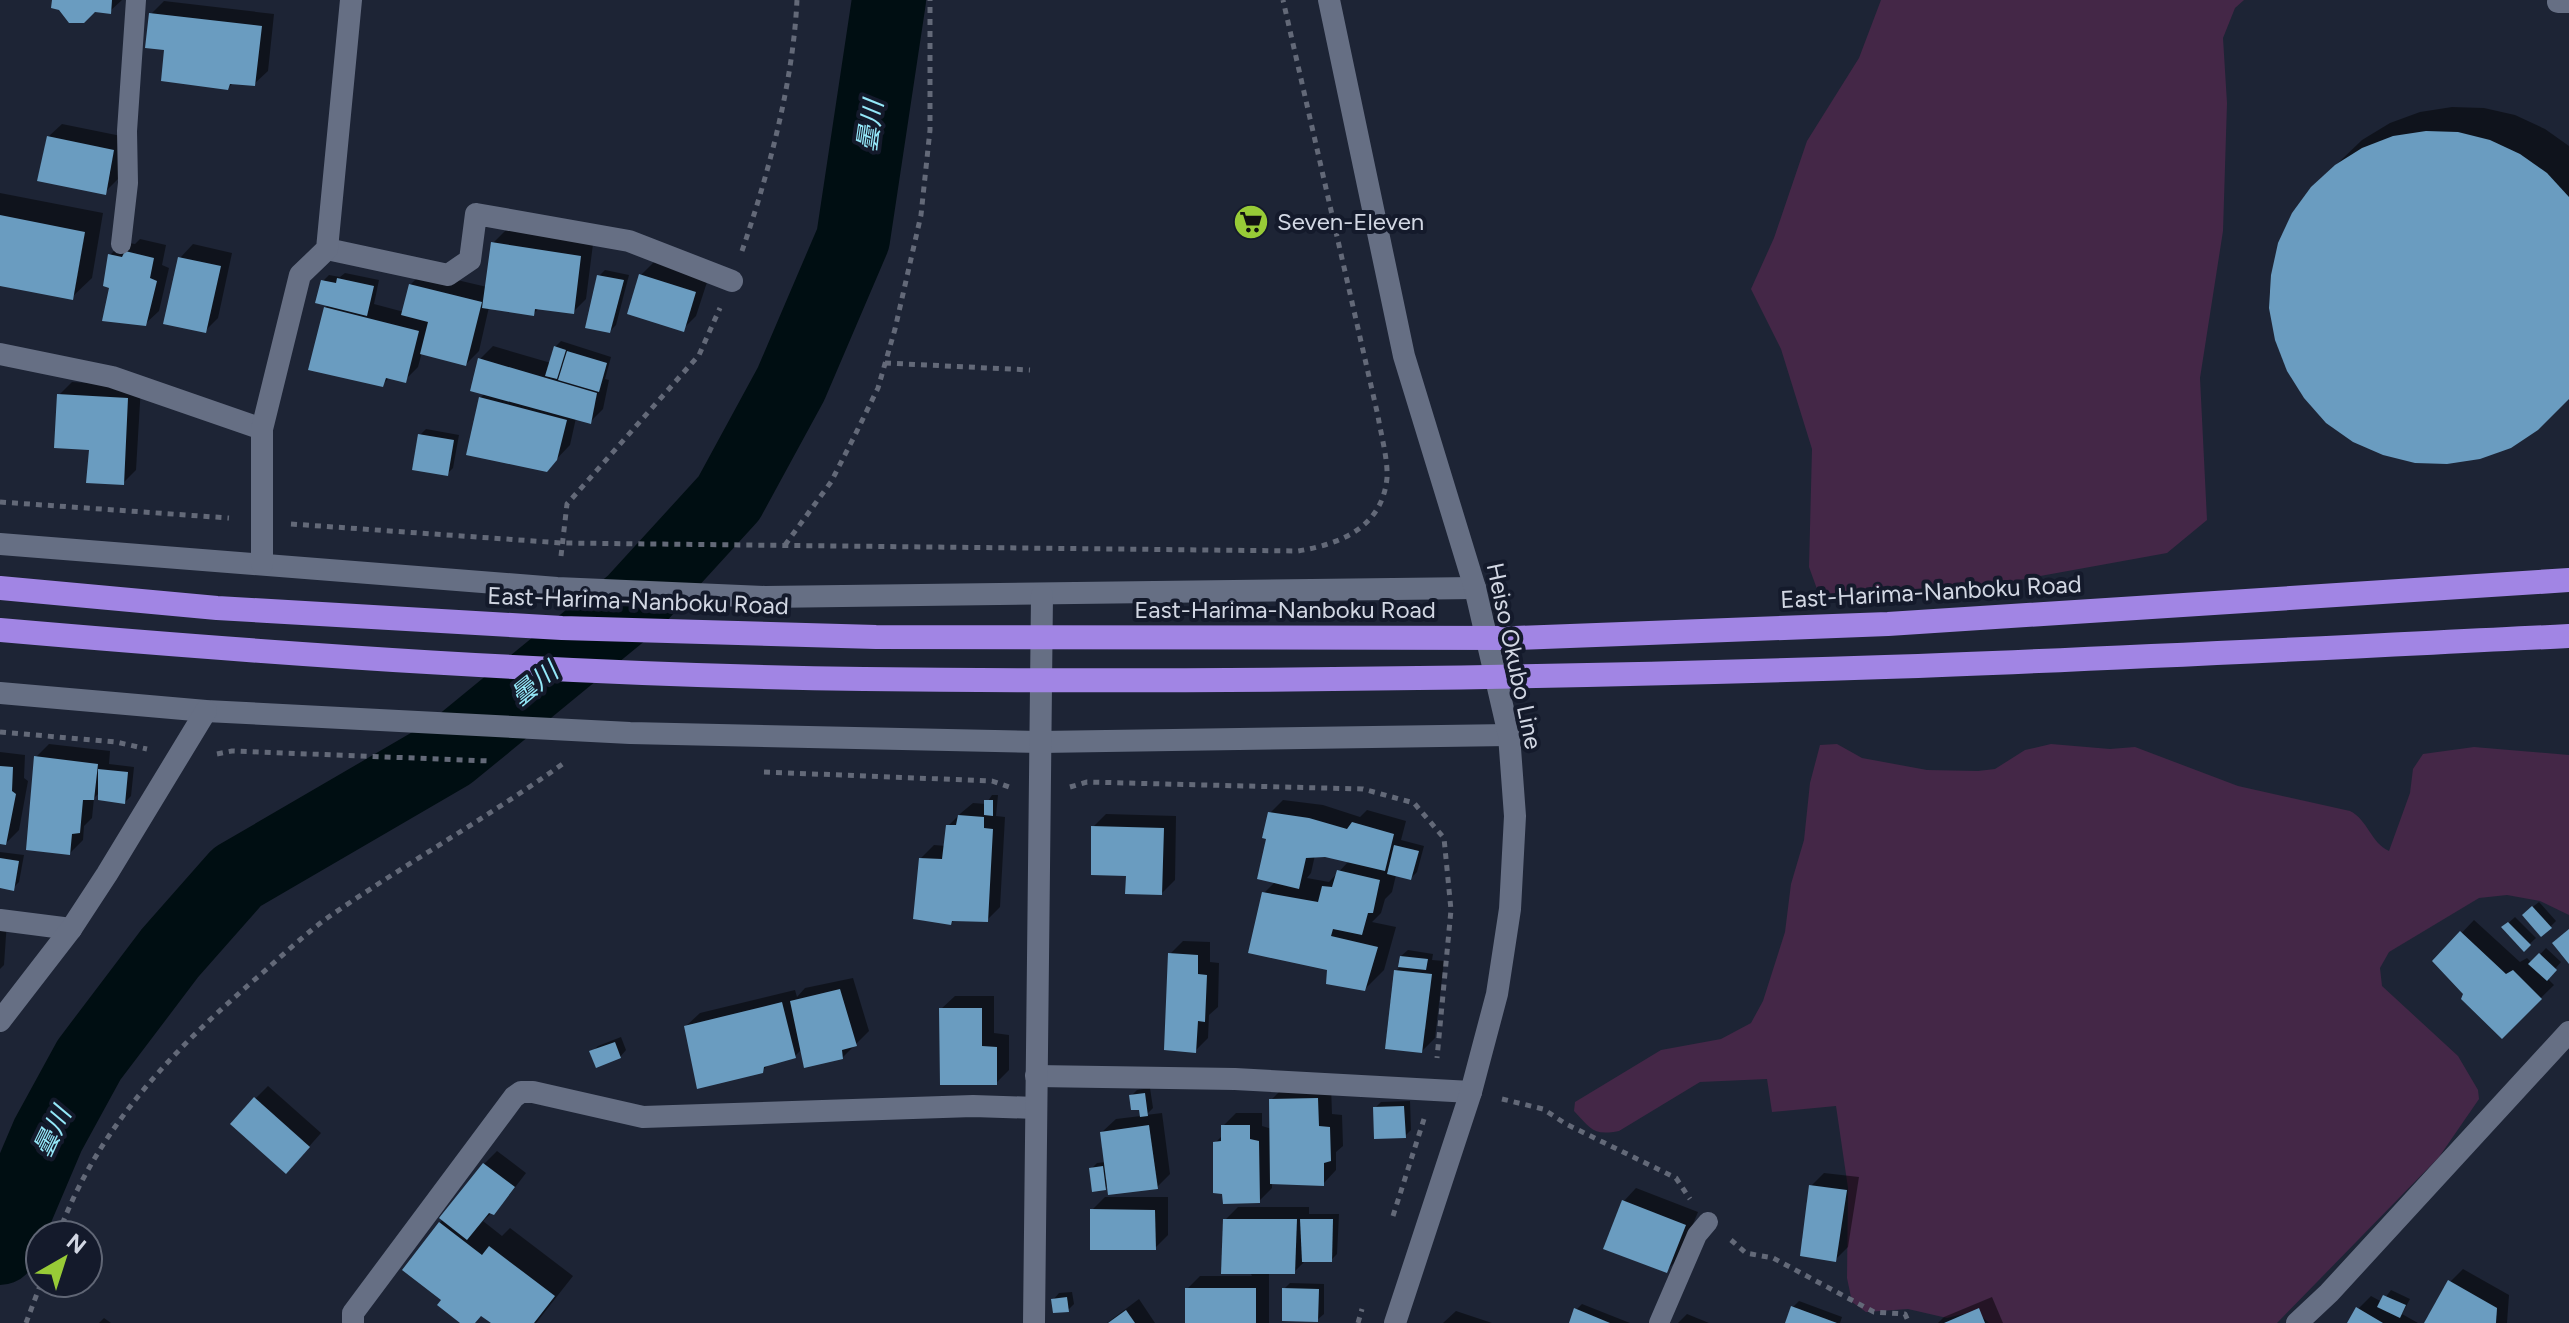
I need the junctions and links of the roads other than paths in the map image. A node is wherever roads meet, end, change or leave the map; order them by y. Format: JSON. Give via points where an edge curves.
{"nodes":[{"id":1,"x":136,"y":0,"type":"edge"},
{"id":2,"x":351,"y":0,"type":"edge"},
{"id":3,"x":1329,"y":0,"type":"edge"},
{"id":4,"x":2559,"y":0,"type":"edge"},
{"id":5,"x":2569,"y":2,"type":"edge"},
{"id":6,"x":121,"y":244,"type":"dead end"},
{"id":7,"x":327,"y":249,"type":"junction"},
{"id":8,"x":732,"y":281,"type":"road end"},
{"id":9,"x":0,"y":354,"type":"edge"},
{"id":10,"x":262,"y":429,"type":"junction"},
{"id":11,"x":0,"y":544,"type":"edge"},
{"id":12,"x":262,"y":564,"type":"junction"},
{"id":13,"x":2569,"y":580,"type":"edge"},
{"id":14,"x":0,"y":588,"type":"edge"},
{"id":15,"x":1475,"y":588,"type":"junction"},
{"id":16,"x":1042,"y":595,"type":"junction"},
{"id":17,"x":0,"y":630,"type":"edge"},
{"id":18,"x":2569,"y":636,"type":"edge"},
{"id":19,"x":0,"y":693,"type":"edge"},
{"id":20,"x":206,"y":711,"type":"junction"},
{"id":21,"x":1509,"y":735,"type":"junction"},
{"id":22,"x":1040,"y":742,"type":"junction"},
{"id":23,"x":0,"y":920,"type":"edge"},
{"id":24,"x":71,"y":929,"type":"junction"},
{"id":25,"x":0,"y":1021,"type":"edge"},
{"id":26,"x":2569,"y":1032,"type":"edge"},
{"id":27,"x":1036,"y":1076,"type":"junction"},
{"id":28,"x":1471,"y":1092,"type":"junction"},
{"id":29,"x":1036,"y":1108,"type":"junction"},
{"id":30,"x":1708,"y":1222,"type":"dead end"},
{"id":31,"x":353,"y":1323,"type":"edge"},
{"id":32,"x":1034,"y":1323,"type":"edge"},
{"id":33,"x":1395,"y":1323,"type":"edge"},
{"id":34,"x":1659,"y":1323,"type":"edge"},
{"id":35,"x":2297,"y":1323,"type":"edge"}],
"edges":[{"from":1,"to":6,"type":"lane"},
{"from":2,"to":7,"type":"street"},
{"from":3,"to":15,"type":"street","name":"Heiso Okubo Line","via":[[1404,356]]},
{"from":4,"to":5,"type":"street"},
{"from":7,"to":8,"type":"street","via":[[448,275],[470,260],[476,214],[629,241]]},
{"from":7,"to":10,"type":"street","via":[[300,275]]},
{"from":9,"to":10,"type":"street","via":[[112,377]]},
{"from":10,"to":12,"type":"street"},
{"from":11,"to":12,"type":"street"},
{"from":12,"to":16,"type":"street","via":[[557,588],[765,597]]},
{"from":13,"to":14,"type":"highway","name":"East-Harima-Nanboku Road","via":[[1888,624],[1515,638],[876,637],[562,628],[217,608]]},
{"from":15,"to":16,"type":"street"},
{"from":15,"to":21,"type":"street","name":"Heiso Okubo Line"},
{"from":16,"to":22,"type":"street"},
{"from":17,"to":18,"type":"highway","via":[[604,672],[864,679],[1531,677],[1889,667]]},
{"from":19,"to":20,"type":"street"},
{"from":20,"to":22,"type":"street","via":[[630,733]]},
{"from":20,"to":24,"type":"street"},
{"from":21,"to":22,"type":"street"},
{"from":21,"to":28,"type":"street","name":"Heiso Okubo Line","via":[[1515,816],[1510,909],[1497,994]]},
{"from":22,"to":27,"type":"street"},
{"from":23,"to":24,"type":"street"},
{"from":24,"to":25,"type":"street"},
{"from":26,"to":35,"type":"street"},
{"from":27,"to":28,"type":"street","via":[[1235,1079]]},
{"from":27,"to":29,"type":"street"},
{"from":28,"to":33,"type":"street","name":"Heiso Okubo Line"},
{"from":29,"to":31,"type":"street","via":[[643,1117],[521,1092],[353,1313]]},
{"from":29,"to":32,"type":"street"},
{"from":30,"to":34,"type":"lane","via":[[1697,1235]]}]}
